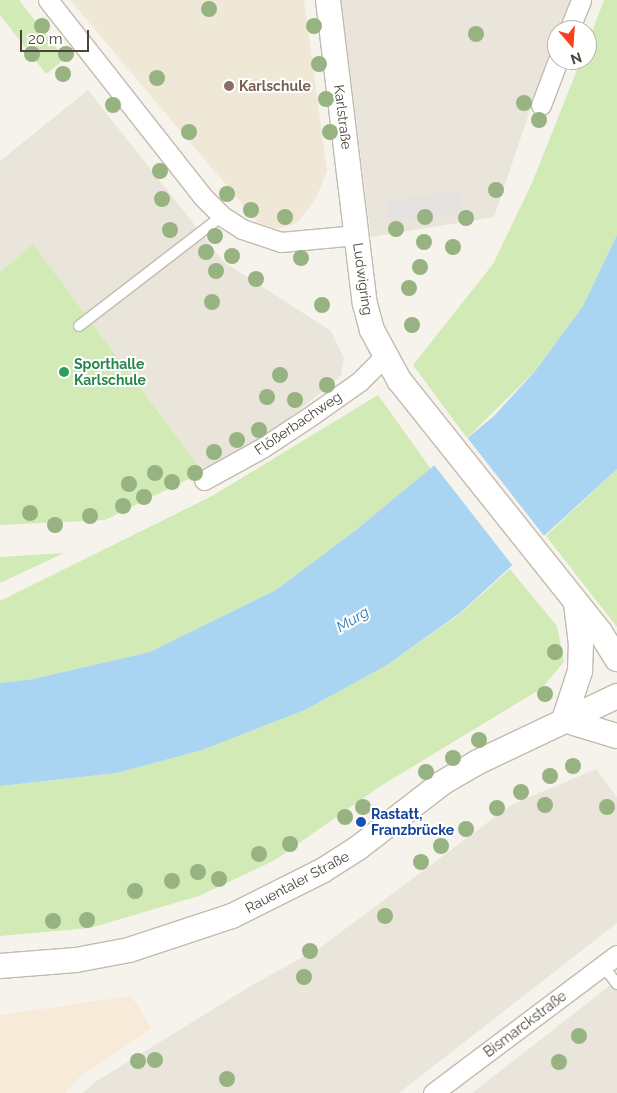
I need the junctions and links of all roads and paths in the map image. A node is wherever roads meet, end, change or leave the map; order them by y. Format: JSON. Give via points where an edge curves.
{"nodes":[{"id":1,"x":48,"y":0,"type":"edge"},
{"id":2,"x":328,"y":0,"type":"edge"},
{"id":3,"x":581,"y":0,"type":"edge"},
{"id":4,"x":574,"y":20,"type":"edge"},
{"id":5,"x":554,"y":70,"type":"edge"},
{"id":6,"x":541,"y":105,"type":"dead end"},
{"id":7,"x":222,"y":216,"type":"junction"},
{"id":8,"x":357,"y":235,"type":"junction"},
{"id":9,"x":79,"y":326,"type":"dead end"},
{"id":10,"x":385,"y":356,"type":"junction"},
{"id":11,"x":204,"y":480,"type":"dead end"},
{"id":12,"x":591,"y":638,"type":"junction"},
{"id":13,"x":617,"y":659,"type":"edge"},
{"id":14,"x":617,"y":696,"type":"edge"},
{"id":15,"x":564,"y":720,"type":"junction"},
{"id":16,"x":617,"y":736,"type":"edge"},
{"id":17,"x":610,"y":960,"type":"edge"},
{"id":18,"x":0,"y":966,"type":"edge"},
{"id":19,"x":617,"y":984,"type":"edge"},
{"id":20,"x":433,"y":1093,"type":"edge"}],
"edges":[{"from":1,"to":7,"type":"street","name":"Ludwigring","via":[[202,196]]},
{"from":2,"to":8,"type":"street","name":"Karlstraße"},
{"from":3,"to":4,"type":"street"},
{"from":5,"to":6,"type":"street"},
{"from":7,"to":8,"type":"street","name":"Ludwigring","via":[[242,229],[280,242]]},
{"from":7,"to":9,"type":"lane"},
{"from":8,"to":10,"type":"street","name":"Ludwigring","via":[[365,304],[372,330]]},
{"from":10,"to":11,"type":"street","name":"Flößerbachweg","via":[[360,381],[304,420]]},
{"from":10,"to":12,"type":"street","name":"Ludwigring","via":[[399,380],[575,601]]},
{"from":12,"to":13,"type":"street","name":"Ludwigring"},
{"from":12,"to":15,"type":"street"},
{"from":14,"to":15,"type":"street","name":"Rauentaler Straße"},
{"from":15,"to":16,"type":"street"},
{"from":15,"to":18,"type":"street","name":"Rauentaler Straße","via":[[442,783],[330,867],[232,916],[130,950],[76,960]]},
{"from":17,"to":19,"type":"lane"},
{"from":17,"to":20,"type":"street","name":"Bismarckstraße"}]}
